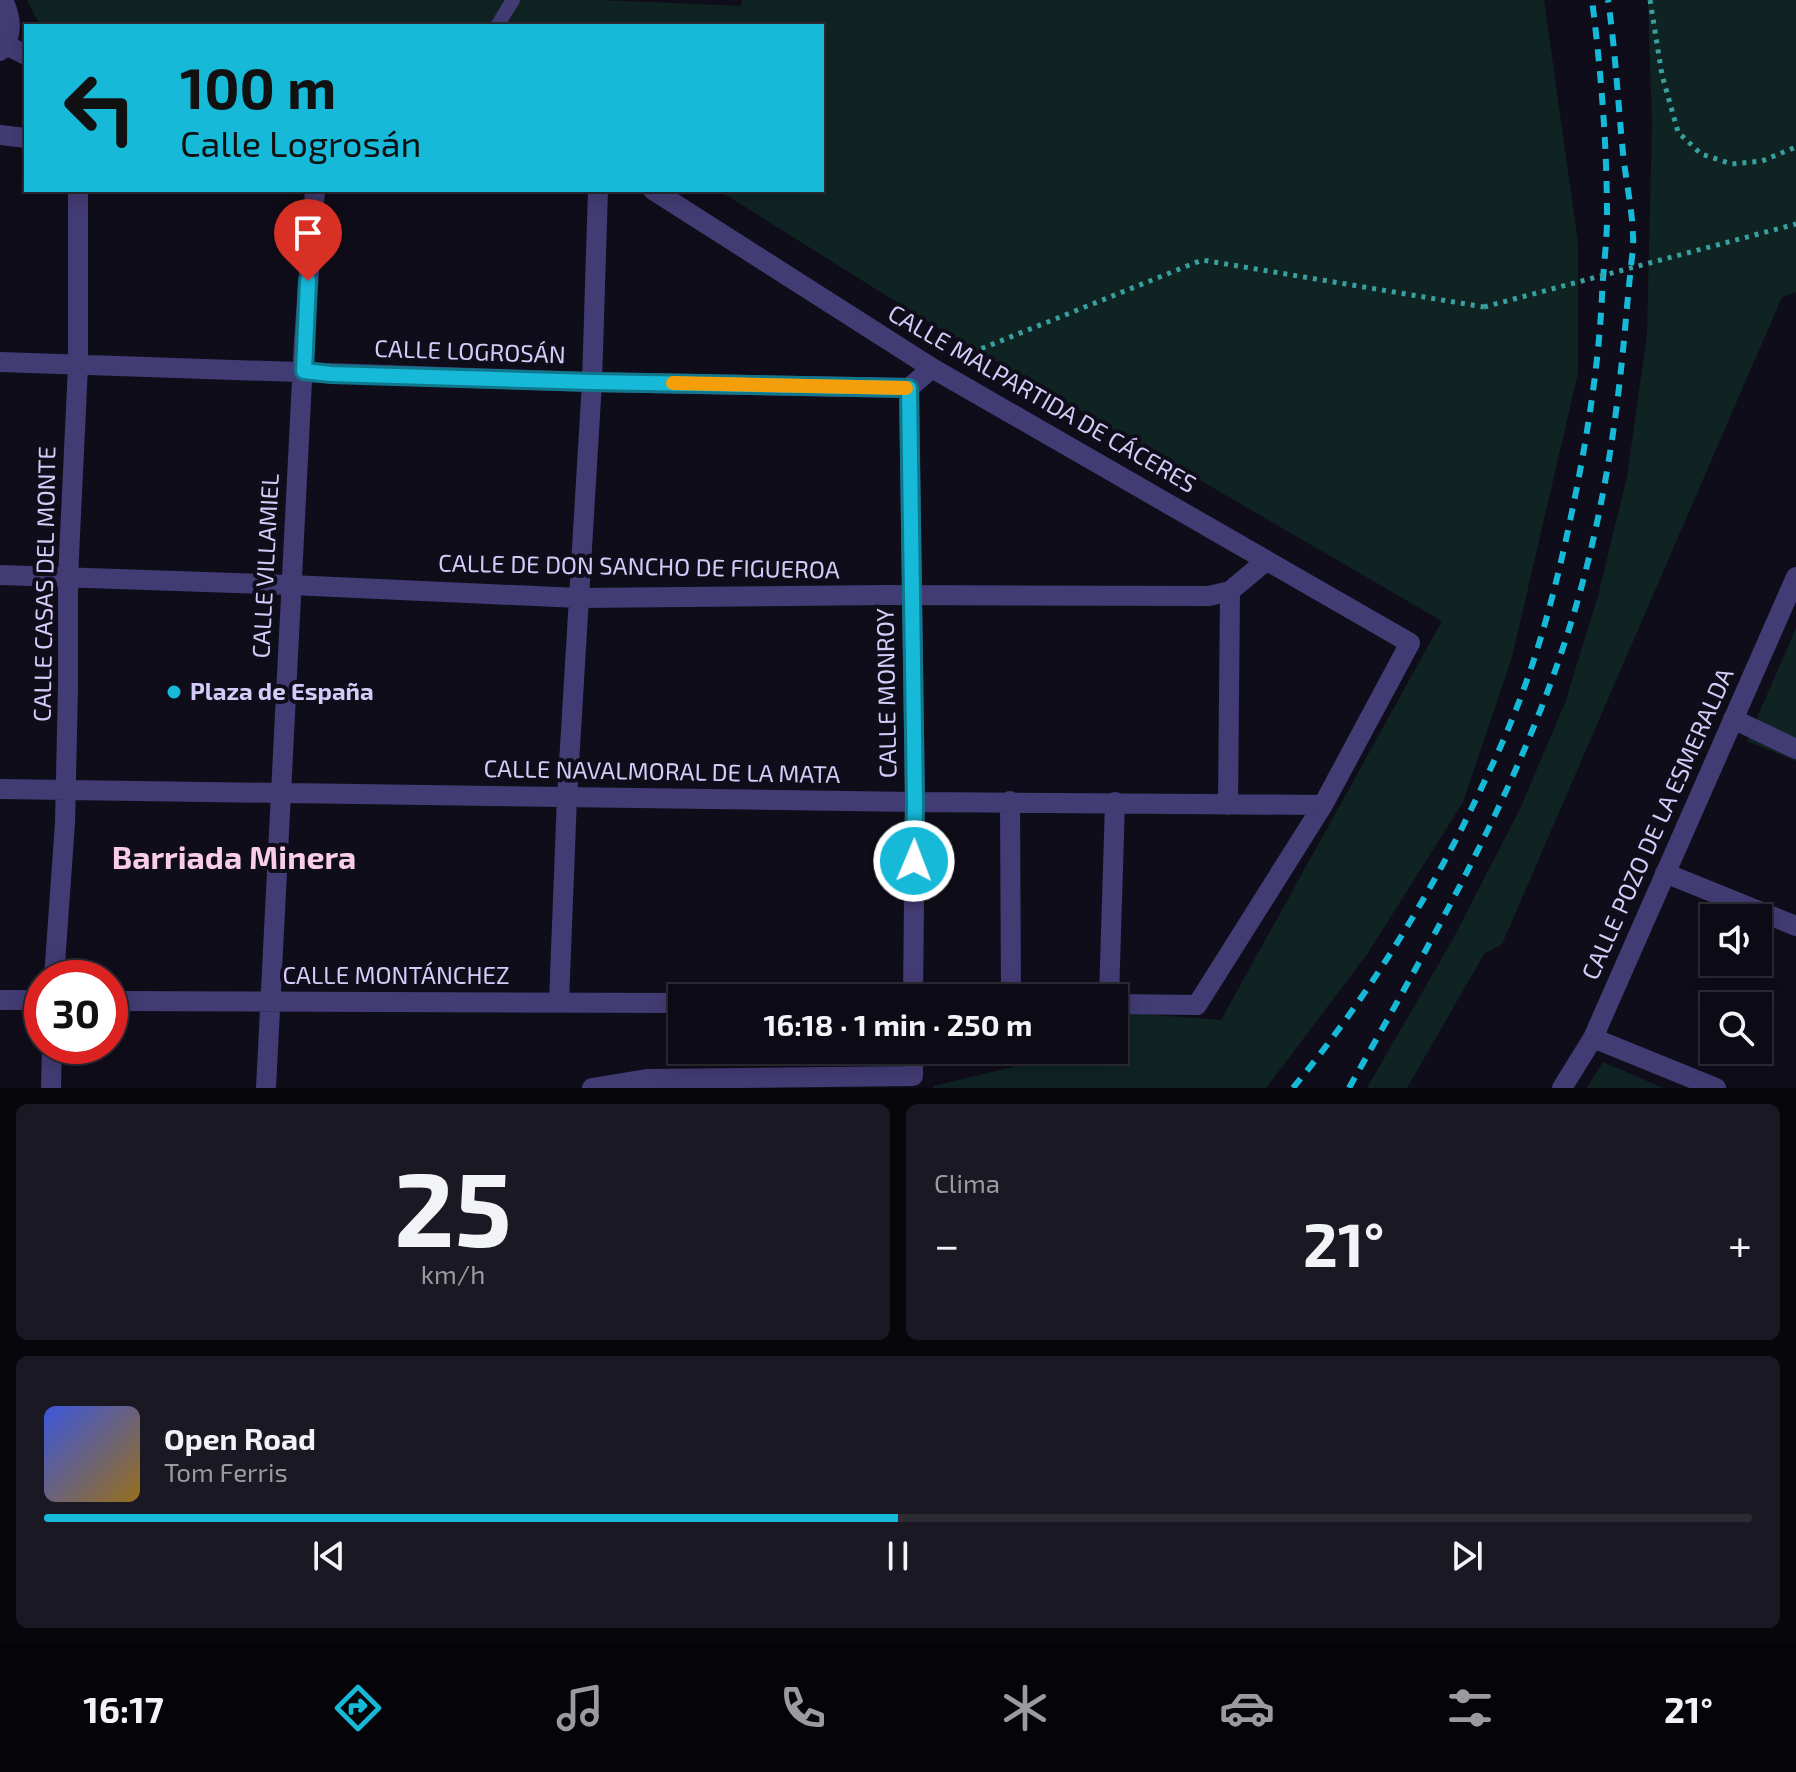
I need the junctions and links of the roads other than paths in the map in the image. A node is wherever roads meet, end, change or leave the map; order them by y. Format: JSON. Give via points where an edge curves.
{"nodes":[{"id":1,"x":3,"y":0,"type":"edge"},
{"id":2,"x":513,"y":0,"type":"edge"},
{"id":3,"x":498,"y":24,"type":"edge"},
{"id":4,"x":3,"y":48,"type":"edge"},
{"id":5,"x":24,"y":54,"type":"edge"},
{"id":6,"x":0,"y":135,"type":"edge"},
{"id":7,"x":24,"y":138,"type":"edge"},
{"id":8,"x":78,"y":192,"type":"edge"},
{"id":9,"x":315,"y":192,"type":"edge"},
{"id":10,"x":598,"y":192,"type":"edge"},
{"id":11,"x":656,"y":192,"type":"edge"},
{"id":12,"x":0,"y":362,"type":"edge"},
{"id":13,"x":78,"y":366,"type":"junction"},
{"id":14,"x":932,"y":368,"type":"junction"},
{"id":15,"x":304,"y":371,"type":"junction"},
{"id":16,"x":592,"y":382,"type":"junction"},
{"id":17,"x":909,"y":388,"type":"junction"},
{"id":18,"x":1266,"y":561,"type":"junction"},
{"id":19,"x":0,"y":575,"type":"edge"},
{"id":20,"x":1796,"y":577,"type":"edge"},
{"id":21,"x":68,"y":578,"type":"junction"},
{"id":22,"x":291,"y":585,"type":"junction"},
{"id":23,"x":1230,"y":591,"type":"junction"},
{"id":24,"x":910,"y":595,"type":"junction"},
{"id":25,"x":579,"y":598,"type":"junction"},
{"id":26,"x":1733,"y":719,"type":"junction"},
{"id":27,"x":1796,"y":749,"type":"edge"},
{"id":28,"x":0,"y":789,"type":"edge"},
{"id":29,"x":65,"y":790,"type":"junction"},
{"id":30,"x":281,"y":793,"type":"junction"},
{"id":31,"x":567,"y":797,"type":"junction"},
{"id":32,"x":1010,"y":801,"type":"junction"},
{"id":33,"x":915,"y":802,"type":"junction"},
{"id":34,"x":1115,"y":802,"type":"junction"},
{"id":35,"x":1228,"y":805,"type":"junction"},
{"id":36,"x":1323,"y":805,"type":"junction"},
{"id":37,"x":1665,"y":873,"type":"junction"},
{"id":38,"x":1796,"y":926,"type":"edge"},
{"id":39,"x":55,"y":960,"type":"edge"},
{"id":40,"x":913,"y":984,"type":"edge"},
{"id":41,"x":1011,"y":984,"type":"edge"},
{"id":42,"x":1109,"y":984,"type":"edge"},
{"id":43,"x":0,"y":1000,"type":"edge"},
{"id":44,"x":24,"y":1000,"type":"edge"},
{"id":45,"x":128,"y":1001,"type":"edge"},
{"id":46,"x":270,"y":1002,"type":"junction"},
{"id":47,"x":559,"y":1002,"type":"junction"},
{"id":48,"x":668,"y":1003,"type":"edge"},
{"id":49,"x":1128,"y":1004,"type":"edge"},
{"id":50,"x":1593,"y":1038,"type":"junction"},
{"id":51,"x":52,"y":1064,"type":"edge"},
{"id":52,"x":912,"y":1082,"type":"edge"},
{"id":53,"x":778,"y":1083,"type":"edge"},
{"id":54,"x":51,"y":1088,"type":"edge"},
{"id":55,"x":266,"y":1088,"type":"edge"},
{"id":56,"x":592,"y":1088,"type":"edge"},
{"id":57,"x":1562,"y":1088,"type":"edge"},
{"id":58,"x":1716,"y":1088,"type":"edge"}],
"edges":[{"from":1,"to":4,"type":"street","via":[[11,25]]},
{"from":2,"to":3,"type":"lane"},
{"from":4,"to":5,"type":"street"},
{"from":6,"to":7,"type":"street"},
{"from":8,"to":13,"type":"street","name":"CALLE CASAS DEL MONTE"},
{"from":9,"to":15,"type":"street","name":"CALLE VILLAMIEL"},
{"from":10,"to":16,"type":"street"},
{"from":11,"to":14,"type":"street","name":"CALLE MALPARTIDA DE CÁCERES"},
{"from":12,"to":13,"type":"street","name":"CALLE LOGROSÁN"},
{"from":13,"to":15,"type":"street","name":"CALLE LOGROSÁN"},
{"from":13,"to":21,"type":"street","name":"CALLE CASAS DEL MONTE"},
{"from":14,"to":17,"type":"street"},
{"from":14,"to":18,"type":"street","name":"CALLE MALPARTIDA DE CÁCERES"},
{"from":15,"to":16,"type":"street","name":"CALLE LOGROSÁN"},
{"from":15,"to":22,"type":"street","name":"CALLE VILLAMIEL"},
{"from":16,"to":17,"type":"street","name":"CALLE LOGROSÁN"},
{"from":16,"to":25,"type":"street"},
{"from":17,"to":24,"type":"street","name":"CALLE MONROY"},
{"from":18,"to":23,"type":"street"},
{"from":18,"to":36,"type":"street","name":"CALLE MALPARTIDA DE CÁCERES","via":[[1410,643]]},
{"from":19,"to":21,"type":"street","name":"CALLE DE DON SANCHO DE FIGUEROA"},
{"from":20,"to":26,"type":"street","name":"CALLE POZO DE LA ESMERALDA"},
{"from":21,"to":22,"type":"street","name":"CALLE DE DON SANCHO DE FIGUEROA"},
{"from":21,"to":29,"type":"street","name":"CALLE CASAS DEL MONTE"},
{"from":22,"to":25,"type":"street","name":"CALLE DE DON SANCHO DE FIGUEROA"},
{"from":22,"to":30,"type":"street","name":"CALLE VILLAMIEL"},
{"from":23,"to":24,"type":"street","name":"CALLE DE DON SANCHO DE FIGUEROA","via":[[1209,596]]},
{"from":23,"to":35,"type":"street"},
{"from":24,"to":25,"type":"street","name":"CALLE DE DON SANCHO DE FIGUEROA"},
{"from":24,"to":33,"type":"street","name":"CALLE MONROY"},
{"from":25,"to":31,"type":"street"},
{"from":26,"to":27,"type":"street"},
{"from":26,"to":37,"type":"street","name":"CALLE POZO DE LA ESMERALDA"},
{"from":28,"to":29,"type":"street","name":"CALLE NAVALMORAL DE LA MATA"},
{"from":29,"to":30,"type":"street","name":"CALLE NAVALMORAL DE LA MATA"},
{"from":29,"to":39,"type":"street","name":"CALLE CASAS DEL MONTE"},
{"from":30,"to":31,"type":"street","name":"CALLE NAVALMORAL DE LA MATA"},
{"from":30,"to":46,"type":"street","name":"CALLE VILLAMIEL"},
{"from":31,"to":33,"type":"street","name":"CALLE NAVALMORAL DE LA MATA"},
{"from":31,"to":47,"type":"street"},
{"from":32,"to":33,"type":"street","name":"CALLE NAVALMORAL DE LA MATA"},
{"from":32,"to":34,"type":"street","name":"CALLE NAVALMORAL DE LA MATA"},
{"from":32,"to":41,"type":"street"},
{"from":33,"to":40,"type":"street","name":"CALLE MONROY"},
{"from":34,"to":35,"type":"street","name":"CALLE NAVALMORAL DE LA MATA"},
{"from":34,"to":42,"type":"street"},
{"from":35,"to":36,"type":"street","name":"CALLE NAVALMORAL DE LA MATA"},
{"from":36,"to":49,"type":"street","via":[[1197,1005]]},
{"from":37,"to":38,"type":"street"},
{"from":37,"to":50,"type":"street","name":"CALLE POZO DE LA ESMERALDA"},
{"from":43,"to":44,"type":"street"},
{"from":45,"to":46,"type":"street","name":"CALLE MONTÁNCHEZ"},
{"from":46,"to":47,"type":"street","name":"CALLE MONTÁNCHEZ"},
{"from":46,"to":55,"type":"street","name":"CALLE VILLAMIEL"},
{"from":47,"to":48,"type":"street","name":"CALLE MONTÁNCHEZ"},
{"from":50,"to":57,"type":"street","name":"CALLE POZO DE LA ESMERALDA"},
{"from":50,"to":58,"type":"street"},
{"from":51,"to":54,"type":"street"},
{"from":52,"to":53,"type":"street"},
{"from":53,"to":56,"type":"street","via":[[647,1079]]}]}
